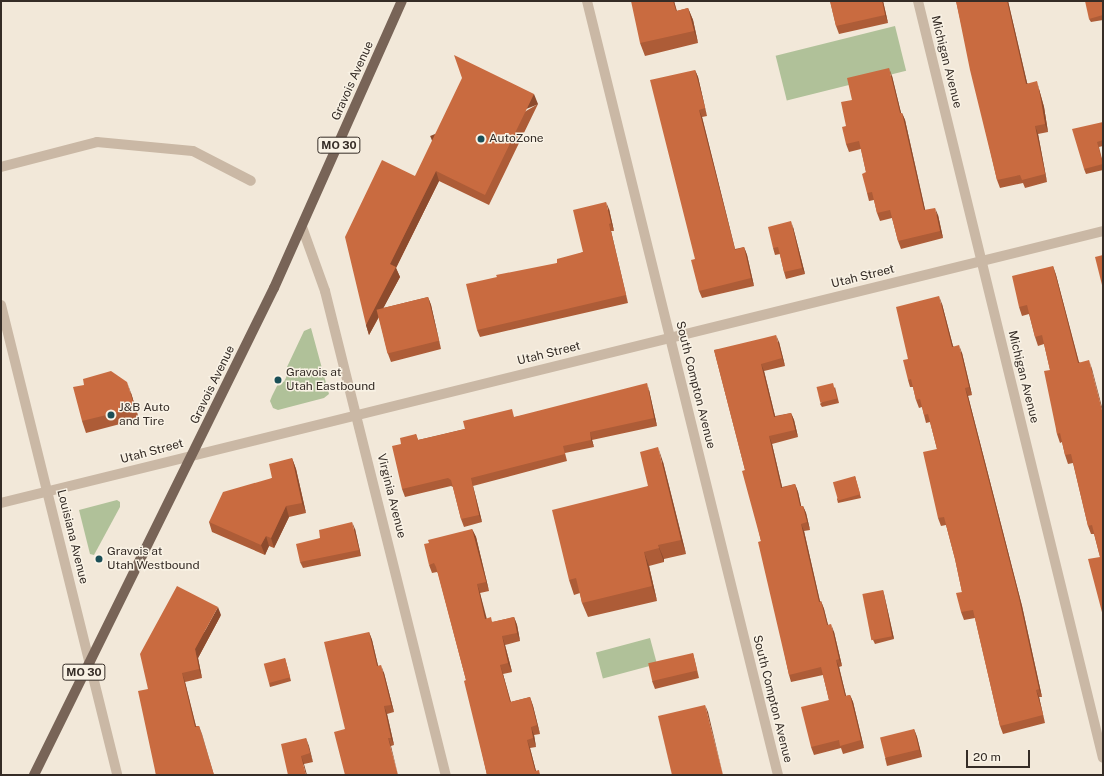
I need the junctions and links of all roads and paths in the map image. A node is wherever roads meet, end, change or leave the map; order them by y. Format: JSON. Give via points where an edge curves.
{"nodes":[{"id":1,"x":402,"y":1,"type":"edge"},
{"id":2,"x":587,"y":1,"type":"edge"},
{"id":3,"x":918,"y":1,"type":"edge"},
{"id":4,"x":1,"y":167,"type":"edge"},
{"id":5,"x":252,"y":181,"type":"dead end"},
{"id":6,"x":302,"y":227,"type":"junction"},
{"id":7,"x":1103,"y":231,"type":"edge"},
{"id":8,"x":981,"y":261,"type":"junction"},
{"id":9,"x":1,"y":305,"type":"edge"},
{"id":10,"x":670,"y":338,"type":"junction"},
{"id":11,"x":357,"y":415,"type":"junction"},
{"id":12,"x":194,"y":455,"type":"junction"},
{"id":13,"x":47,"y":492,"type":"junction"},
{"id":14,"x":1,"y":503,"type":"edge"},
{"id":15,"x":89,"y":662,"type":"junction"},
{"id":16,"x":1103,"y":758,"type":"edge"},
{"id":17,"x":34,"y":775,"type":"edge"},
{"id":18,"x":117,"y":775,"type":"edge"},
{"id":19,"x":446,"y":775,"type":"edge"},
{"id":20,"x":778,"y":775,"type":"edge"}],
"edges":[{"from":1,"to":6,"type":"main road","name":"Gravois Avenue","number":"MO 30"},
{"from":2,"to":10,"type":"street","name":"South Compton Avenue"},
{"from":3,"to":8,"type":"street","name":"Michigan Avenue"},
{"from":4,"to":5,"type":"street","via":[[97,142],[194,151]]},
{"from":6,"to":11,"type":"street","name":"Virginia Avenue","via":[[325,291]]},
{"from":6,"to":12,"type":"main road","name":"Gravois Avenue","number":"MO 30"},
{"from":7,"to":8,"type":"street","name":"Utah Street"},
{"from":8,"to":10,"type":"street","name":"Utah Street"},
{"from":8,"to":16,"type":"street","name":"Michigan Avenue"},
{"from":9,"to":13,"type":"street","name":"Louisiana Avenue"},
{"from":10,"to":11,"type":"street","name":"Utah Street"},
{"from":10,"to":20,"type":"street","name":"South Compton Avenue"},
{"from":11,"to":12,"type":"street","name":"Utah Street"},
{"from":11,"to":19,"type":"street","name":"Virginia Avenue"},
{"from":12,"to":13,"type":"street","name":"Utah Street"},
{"from":12,"to":15,"type":"main road","name":"Gravois Avenue","number":"MO 30"},
{"from":13,"to":14,"type":"street","name":"Utah Street"},
{"from":13,"to":15,"type":"street","name":"Louisiana Avenue"},
{"from":15,"to":17,"type":"main road","name":"Gravois Avenue","number":"MO 30"},
{"from":15,"to":18,"type":"street","name":"Louisiana Avenue"}]}
